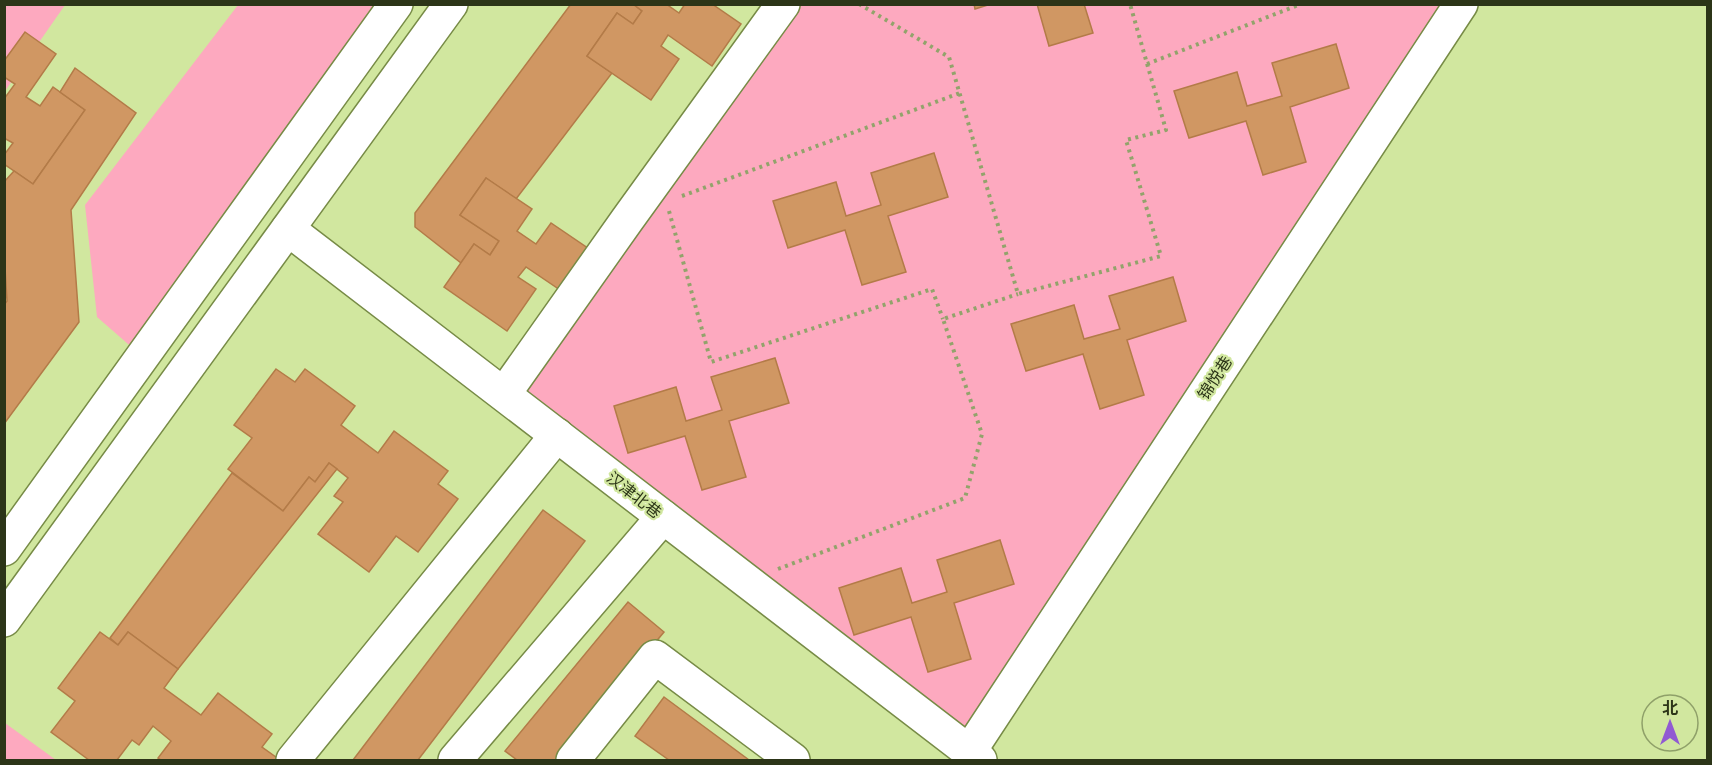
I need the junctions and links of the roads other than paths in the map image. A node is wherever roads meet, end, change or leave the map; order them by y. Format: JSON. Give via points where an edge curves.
{"nodes":[{"id":1,"x":396,"y":4,"type":"edge"},
{"id":2,"x":451,"y":4,"type":"edge"},
{"id":3,"x":783,"y":4,"type":"edge"},
{"id":4,"x":1461,"y":4,"type":"edge"},
{"id":5,"x":288,"y":229,"type":"junction"},
{"id":6,"x":504,"y":394,"type":"junction"},
{"id":7,"x":557,"y":435,"type":"junction"},
{"id":8,"x":663,"y":517,"type":"junction"},
{"id":9,"x":4,"y":549,"type":"edge"},
{"id":10,"x":4,"y":620,"type":"edge"},
{"id":11,"x":975,"y":756,"type":"edge"},
{"id":12,"x":293,"y":760,"type":"edge"},
{"id":13,"x":455,"y":760,"type":"edge"},
{"id":14,"x":573,"y":760,"type":"edge"},
{"id":15,"x":793,"y":760,"type":"edge"}],
"edges":[{"from":1,"to":9,"type":"street"},
{"from":2,"to":5,"type":"street"},
{"from":3,"to":6,"type":"street"},
{"from":4,"to":11,"type":"street","name":"锦悦巷"},
{"from":5,"to":6,"type":"street","name":"汉津北巷"},
{"from":5,"to":10,"type":"street"},
{"from":6,"to":7,"type":"street","name":"汉津北巷"},
{"from":7,"to":8,"type":"street","name":"汉津北巷"},
{"from":7,"to":12,"type":"street"},
{"from":8,"to":11,"type":"street","name":"汉津北巷"},
{"from":8,"to":13,"type":"street"},
{"from":14,"to":15,"type":"street","via":[[655,657]]}]}
